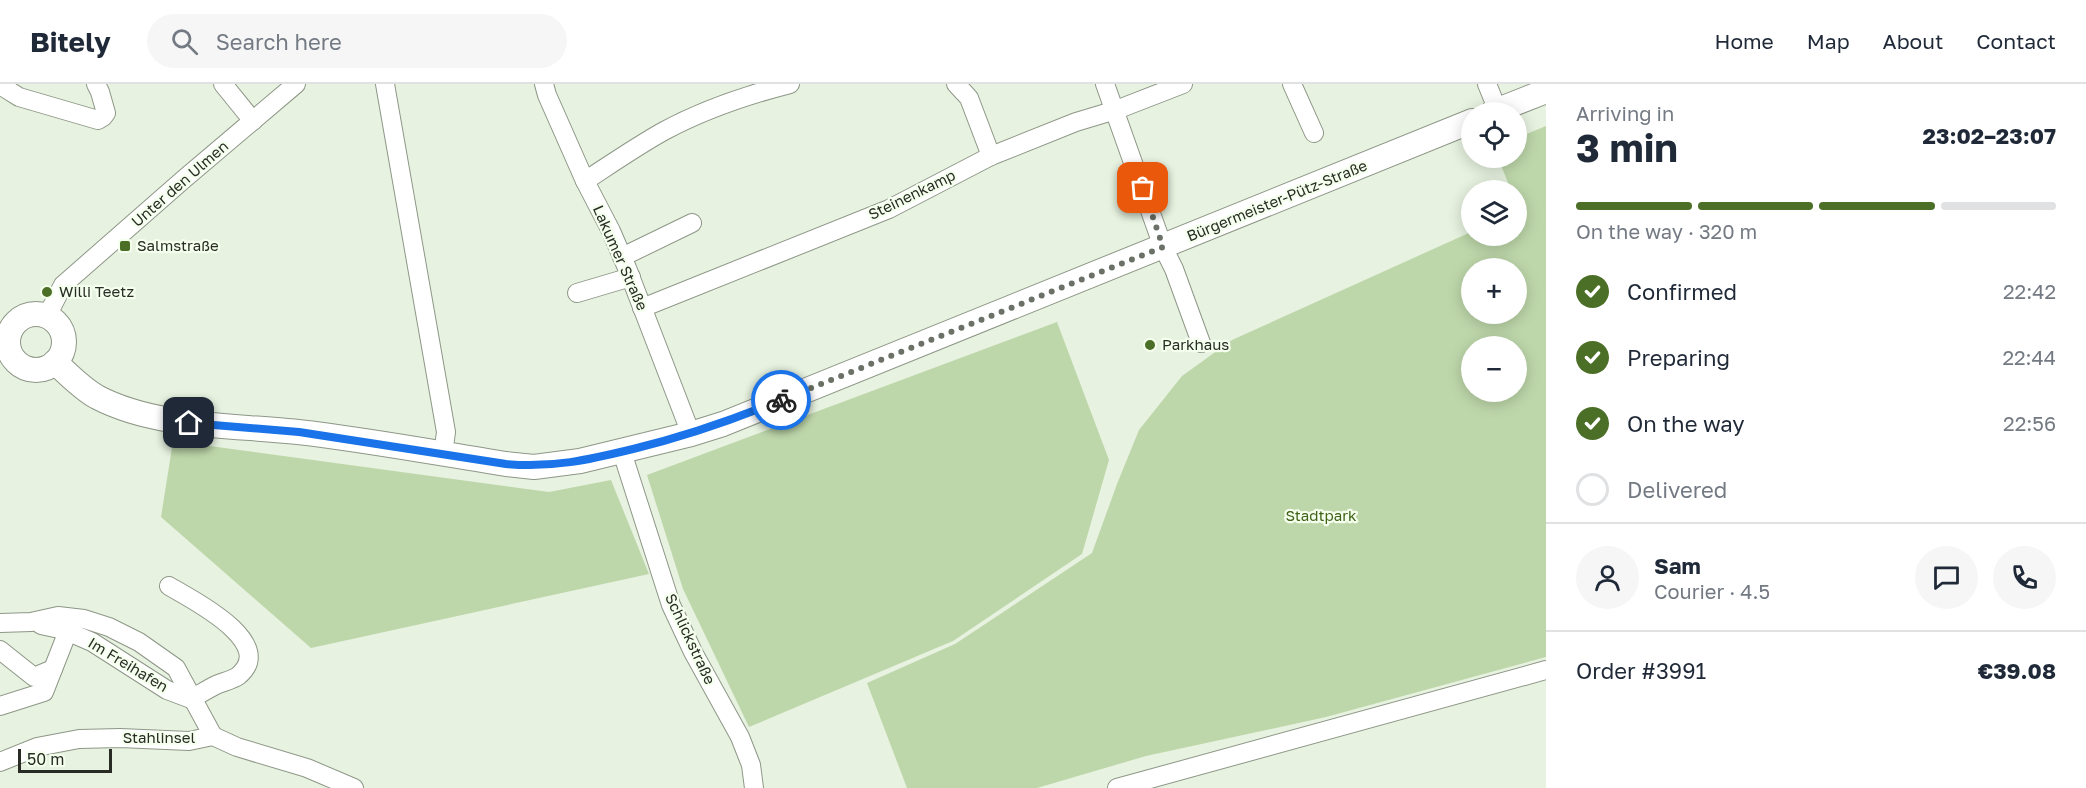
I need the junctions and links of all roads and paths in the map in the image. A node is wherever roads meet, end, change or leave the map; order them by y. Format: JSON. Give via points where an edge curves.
{"nodes":[{"id":1,"x":96,"y":84,"type":"edge"},
{"id":2,"x":223,"y":84,"type":"edge"},
{"id":3,"x":296,"y":84,"type":"edge"},
{"id":4,"x":385,"y":84,"type":"edge"},
{"id":5,"x":544,"y":84,"type":"edge"},
{"id":6,"x":790,"y":84,"type":"edge"},
{"id":7,"x":956,"y":84,"type":"edge"},
{"id":8,"x":1106,"y":84,"type":"edge"},
{"id":9,"x":1183,"y":84,"type":"edge"},
{"id":10,"x":1292,"y":84,"type":"edge"},
{"id":11,"x":1486,"y":84,"type":"edge"},
{"id":12,"x":0,"y":85,"type":"edge"},
{"id":13,"x":1546,"y":91,"type":"edge"},
{"id":14,"x":1492,"y":102,"type":"edge"},
{"id":15,"x":1519,"y":102,"type":"edge"},
{"id":16,"x":1116,"y":110,"type":"junction"},
{"id":17,"x":253,"y":121,"type":"junction"},
{"id":18,"x":1461,"y":125,"type":"edge"},
{"id":19,"x":1314,"y":134,"type":"dead end"},
{"id":20,"x":991,"y":156,"type":"junction"},
{"id":21,"x":585,"y":181,"type":"junction"},
{"id":22,"x":692,"y":223,"type":"dead end"},
{"id":23,"x":1163,"y":247,"type":"junction"},
{"id":24,"x":622,"y":257,"type":"junction"},
{"id":25,"x":631,"y":277,"type":"junction"},
{"id":26,"x":577,"y":293,"type":"dead end"},
{"id":27,"x":642,"y":308,"type":"junction"},
{"id":28,"x":47,"y":316,"type":"junction"},
{"id":29,"x":1201,"y":343,"type":"dead end"},
{"id":30,"x":4,"y":347,"type":"edge"},
{"id":31,"x":55,"y":362,"type":"junction"},
{"id":32,"x":691,"y":434,"type":"junction"},
{"id":33,"x":621,"y":452,"type":"junction"},
{"id":34,"x":444,"y":454,"type":"junction"},
{"id":35,"x":169,"y":586,"type":"dead end"},
{"id":36,"x":31,"y":622,"type":"junction"},
{"id":37,"x":0,"y":623,"type":"edge"},
{"id":38,"x":68,"y":631,"type":"junction"},
{"id":39,"x":0,"y":650,"type":"edge"},
{"id":40,"x":53,"y":669,"type":"junction"},
{"id":41,"x":1546,"y":670,"type":"edge"},
{"id":42,"x":191,"y":699,"type":"junction"},
{"id":43,"x":0,"y":706,"type":"edge"},
{"id":44,"x":213,"y":736,"type":"junction"},
{"id":45,"x":0,"y":762,"type":"edge"},
{"id":46,"x":354,"y":788,"type":"edge"},
{"id":47,"x":754,"y":788,"type":"edge"},
{"id":48,"x":1117,"y":788,"type":"edge"}],
"edges":[{"from":1,"to":12,"type":"street","via":[[106,113],[98,120],[19,97]]},
{"from":2,"to":17,"type":"street"},
{"from":3,"to":17,"type":"street","name":"Unter den Ulmen"},
{"from":4,"to":34,"type":"street","via":[[446,432]]},
{"from":5,"to":21,"type":"street","name":"Lakumer Straße"},
{"from":6,"to":21,"type":"street","via":[[692,117]]},
{"from":7,"to":20,"type":"street","via":[[969,98]]},
{"from":8,"to":16,"type":"street"},
{"from":9,"to":16,"type":"street","name":"Steinenkamp"},
{"from":10,"to":19,"type":"street"},
{"from":11,"to":14,"type":"street"},
{"from":13,"to":15,"type":"main road"},
{"from":16,"to":20,"type":"street","name":"Steinenkamp"},
{"from":16,"to":23,"type":"street"},
{"from":17,"to":28,"type":"street","name":"Unter den Ulmen","via":[[63,285]]},
{"from":18,"to":23,"type":"main road","name":"Bürgermeister-Pütz-Straße"},
{"from":20,"to":27,"type":"street","name":"Steinenkamp","via":[[889,209]]},
{"from":21,"to":24,"type":"street","name":"Lakumer Straße"},
{"from":22,"to":24,"type":"street"},
{"from":23,"to":29,"type":"street"},
{"from":23,"to":32,"type":"main road","name":"Bürgermeister-Pütz-Straße"},
{"from":24,"to":25,"type":"street","name":"Lakumer Straße"},
{"from":25,"to":26,"type":"street"},
{"from":25,"to":27,"type":"street","name":"Lakumer Straße"},
{"from":27,"to":32,"type":"street","name":"Lakumer Straße"},
{"from":28,"to":30,"type":"main road","via":[[29,315],[14,324]]},
{"from":28,"to":31,"type":"main road","via":[[61,328],[64,337],[64,346]]},
{"from":30,"to":31,"type":"main road","via":[[26,368],[39,370]]},
{"from":31,"to":34,"type":"main road","name":"Bürgermeister-Pütz-Straße","via":[[83,388],[141,414]]},
{"from":32,"to":33,"type":"main road","name":"Bürgermeister-Pütz-Straße"},
{"from":33,"to":34,"type":"main road","name":"Bürgermeister-Pütz-Straße","via":[[534,467]]},
{"from":33,"to":47,"type":"street","name":"Schlickstraße","via":[[671,605],[740,738],[751,765]]},
{"from":35,"to":42,"type":"street","via":[[214,612],[242,637],[247,649],[247,661],[240,674]]},
{"from":36,"to":37,"type":"street","name":"Im Freihafen"},
{"from":36,"to":38,"type":"street","name":"Im Freihafen"},
{"from":36,"to":42,"type":"street","name":"Im Freihafen","via":[[58,616],[109,627],[176,668]]},
{"from":38,"to":40,"type":"street"},
{"from":38,"to":42,"type":"street","name":"Im Freihafen","via":[[167,690]]},
{"from":39,"to":40,"type":"street","via":[[34,677]]},
{"from":40,"to":43,"type":"street","via":[[44,692]]},
{"from":41,"to":48,"type":"street"},
{"from":42,"to":44,"type":"street","name":"Im Freihafen"},
{"from":44,"to":45,"type":"street","name":"Stahlinsel","via":[[189,741],[79,739],[38,747]]},
{"from":44,"to":46,"type":"street"}]}
